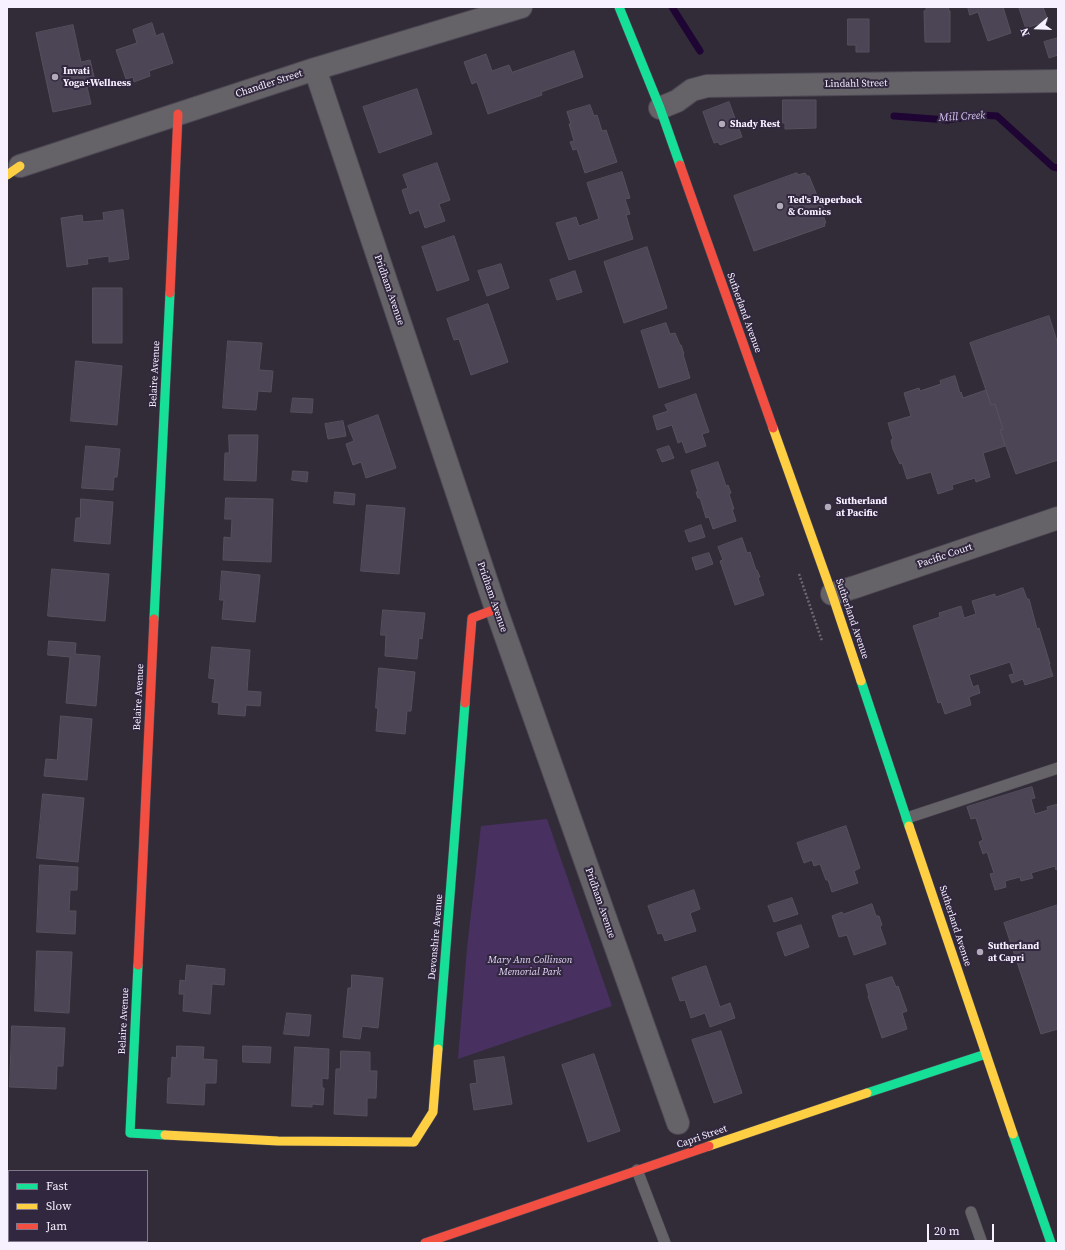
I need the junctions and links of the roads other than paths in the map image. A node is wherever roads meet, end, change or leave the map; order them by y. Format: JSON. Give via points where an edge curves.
{"nodes":[{"id":1,"x":521,"y":7,"type":"edge"},
{"id":2,"x":619,"y":7,"type":"edge"},
{"id":3,"x":315,"y":69,"type":"junction"},
{"id":4,"x":1058,"y":81,"type":"edge"},
{"id":5,"x":660,"y":108,"type":"junction"},
{"id":6,"x":178,"y":114,"type":"junction"},
{"id":7,"x":11,"y":169,"type":"edge"},
{"id":8,"x":1058,"y":518,"type":"edge"},
{"id":9,"x":832,"y":594,"type":"junction"},
{"id":10,"x":496,"y":609,"type":"junction"},
{"id":11,"x":1058,"y":768,"type":"edge"},
{"id":12,"x":907,"y":818,"type":"junction"},
{"id":13,"x":986,"y":1054,"type":"junction"},
{"id":14,"x":678,"y":1123,"type":"dead end"},
{"id":15,"x":278,"y":1141,"type":"joint"},
{"id":16,"x":637,"y":1170,"type":"junction"},
{"id":17,"x":970,"y":1212,"type":"dead end"},
{"id":18,"x":425,"y":1243,"type":"edge"},
{"id":19,"x":665,"y":1243,"type":"edge"},
{"id":20,"x":982,"y":1243,"type":"edge"},
{"id":21,"x":1051,"y":1243,"type":"edge"}],
"edges":[{"from":1,"to":3,"type":"street","name":"Chandler Street"},
{"from":2,"to":5,"type":"street","name":"Sutherland Avenue"},
{"from":3,"to":6,"type":"street","name":"Chandler Street"},
{"from":3,"to":10,"type":"street","name":"Pridham Avenue"},
{"from":4,"to":5,"type":"street","name":"Lindahl Street","via":[[707,86],[692,90],[677,101]]},
{"from":5,"to":9,"type":"street","name":"Sutherland Avenue"},
{"from":6,"to":7,"type":"street","name":"Chandler Street"},
{"from":6,"to":15,"type":"street","name":"Belaire Avenue","via":[[130,1134]]},
{"from":8,"to":9,"type":"street","name":"Pacific Court"},
{"from":9,"to":12,"type":"street","name":"Sutherland Avenue"},
{"from":10,"to":14,"type":"street","name":"Pridham Avenue"},
{"from":10,"to":15,"type":"street","name":"Devonshire Avenue","via":[[472,618],[433,1112],[414,1142]]},
{"from":11,"to":12,"type":"lane"},
{"from":12,"to":13,"type":"street","name":"Sutherland Avenue"},
{"from":13,"to":16,"type":"street","name":"Capri Street"},
{"from":13,"to":21,"type":"street","name":"Sutherland Avenue"},
{"from":16,"to":18,"type":"street","name":"Capri Street"},
{"from":16,"to":19,"type":"lane"},
{"from":17,"to":20,"type":"lane"}]}
